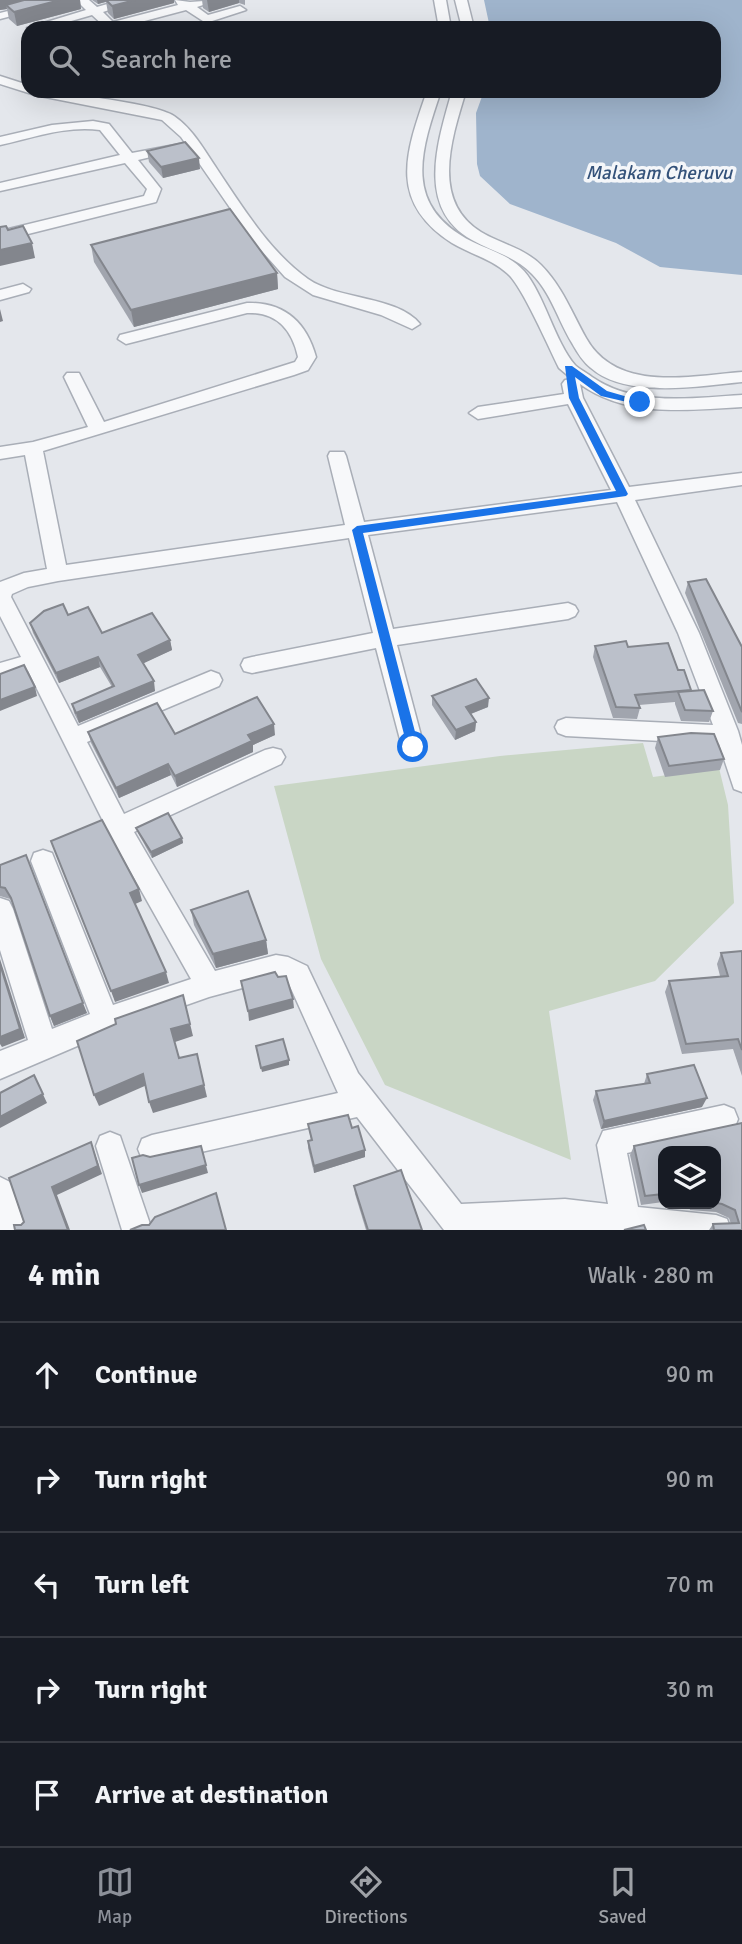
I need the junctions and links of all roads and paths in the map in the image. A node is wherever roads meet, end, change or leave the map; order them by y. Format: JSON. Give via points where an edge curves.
{"nodes":[{"id":1,"x":66,"y":0,"type":"edge"},
{"id":2,"x":82,"y":0,"type":"edge"},
{"id":3,"x":134,"y":0,"type":"edge"},
{"id":4,"x":212,"y":0,"type":"edge"},
{"id":5,"x":440,"y":0,"type":"edge"},
{"id":6,"x":461,"y":0,"type":"edge"},
{"id":7,"x":182,"y":3,"type":"edge"},
{"id":8,"x":240,"y":10,"type":"dead end"},
{"id":9,"x":92,"y":12,"type":"junction"},
{"id":10,"x":0,"y":16,"type":"edge"},
{"id":11,"x":55,"y":21,"type":"edge"},
{"id":12,"x":102,"y":21,"type":"edge"},
{"id":13,"x":130,"y":21,"type":"edge"},
{"id":14,"x":444,"y":21,"type":"edge"},
{"id":15,"x":466,"y":21,"type":"edge"},
{"id":16,"x":21,"y":28,"type":"edge"},
{"id":17,"x":0,"y":80,"type":"edge"},
{"id":18,"x":21,"y":87,"type":"edge"},
{"id":19,"x":71,"y":98,"type":"edge"},
{"id":20,"x":432,"y":98,"type":"edge"},
{"id":21,"x":457,"y":98,"type":"edge"},
{"id":22,"x":0,"y":141,"type":"edge"},
{"id":23,"x":177,"y":146,"type":"edge"},
{"id":24,"x":130,"y":157,"type":"junction"},
{"id":25,"x":0,"y":187,"type":"edge"},
{"id":26,"x":449,"y":224,"type":"junction"},
{"id":27,"x":0,"y":236,"type":"edge"},
{"id":28,"x":536,"y":268,"type":"junction"},
{"id":29,"x":518,"y":274,"type":"junction"},
{"id":30,"x":23,"y":289,"type":"dead end"},
{"id":31,"x":0,"y":295,"type":"edge"},
{"id":32,"x":412,"y":324,"type":"dead end"},
{"id":33,"x":126,"y":339,"type":"dead end"},
{"id":34,"x":569,"y":368,"type":"junction"},
{"id":35,"x":73,"y":377,"type":"dead end"},
{"id":36,"x":742,"y":377,"type":"edge"},
{"id":37,"x":574,"y":398,"type":"junction"},
{"id":38,"x":742,"y":401,"type":"edge"},
{"id":39,"x":478,"y":414,"type":"dead end"},
{"id":40,"x":98,"y":429,"type":"junction"},
{"id":41,"x":33,"y":448,"type":"junction"},
{"id":42,"x":0,"y":453,"type":"edge"},
{"id":43,"x":337,"y":456,"type":"dead end"},
{"id":44,"x":742,"y":479,"type":"edge"},
{"id":45,"x":622,"y":494,"type":"junction"},
{"id":46,"x":357,"y":530,"type":"junction"},
{"id":47,"x":58,"y":574,"type":"junction"},
{"id":48,"x":569,"y":611,"type":"dead end"},
{"id":49,"x":387,"y":638,"type":"junction"},
{"id":50,"x":33,"y":661,"type":"junction"},
{"id":51,"x":252,"y":665,"type":"dead end"},
{"id":52,"x":0,"y":673,"type":"edge"},
{"id":53,"x":211,"y":680,"type":"dead end"},
{"id":54,"x":566,"y":727,"type":"dead end"},
{"id":55,"x":735,"y":735,"type":"edge"},
{"id":56,"x":73,"y":738,"type":"junction"},
{"id":57,"x":413,"y":747,"type":"dead end"},
{"id":58,"x":273,"y":757,"type":"dead end"},
{"id":59,"x":742,"y":782,"type":"edge"},
{"id":60,"x":118,"y":828,"type":"junction"},
{"id":61,"x":43,"y":861,"type":"dead end"},
{"id":62,"x":0,"y":909,"type":"edge"},
{"id":63,"x":209,"y":985,"type":"junction"},
{"id":64,"x":106,"y":1020,"type":"junction"},
{"id":65,"x":44,"y":1047,"type":"junction"},
{"id":66,"x":0,"y":1065,"type":"edge"},
{"id":67,"x":362,"y":1102,"type":"junction"},
{"id":68,"x":724,"y":1119,"type":"dead end"},
{"id":69,"x":110,"y":1146,"type":"dead end"},
{"id":70,"x":152,"y":1149,"type":"dead end"},
{"id":71,"x":0,"y":1192,"type":"edge"},
{"id":72,"x":626,"y":1221,"type":"junction"},
{"id":73,"x":568,"y":1222,"type":"edge"},
{"id":74,"x":455,"y":1224,"type":"edge"},
{"id":75,"x":11,"y":1230,"type":"edge"},
{"id":76,"x":136,"y":1230,"type":"edge"},
{"id":77,"x":716,"y":1230,"type":"edge"}],
"edges":[{"from":1,"to":10,"type":"street"},
{"from":2,"to":9,"type":"street"},
{"from":3,"to":9,"type":"street"},
{"from":4,"to":7,"type":"street"},
{"from":5,"to":14,"type":"street"},
{"from":6,"to":15,"type":"street"},
{"from":7,"to":8,"type":"street","via":[[206,19]]},
{"from":7,"to":13,"type":"street"},
{"from":9,"to":11,"type":"street"},
{"from":9,"to":12,"type":"street"},
{"from":10,"to":16,"type":"street"},
{"from":17,"to":18,"type":"street"},
{"from":19,"to":32,"type":"street","via":[[167,117],[186,134],[288,273],[322,293],[385,310]]},
{"from":20,"to":26,"type":"street","via":[[413,177],[433,219]]},
{"from":21,"to":26,"type":"street","via":[[440,176]]},
{"from":22,"to":24,"type":"street","via":[[94,124],[110,132]]},
{"from":23,"to":24,"type":"street"},
{"from":24,"to":25,"type":"street"},
{"from":24,"to":27,"type":"street","via":[[155,189],[151,199]]},
{"from":26,"to":28,"type":"street","via":[[520,255]]},
{"from":26,"to":29,"type":"street","via":[[467,245],[507,263]]},
{"from":28,"to":29,"type":"street"},
{"from":28,"to":36,"type":"street","via":[[582,344],[599,366],[616,375],[670,383]]},
{"from":29,"to":34,"type":"street"},
{"from":30,"to":31,"type":"street"},
{"from":33,"to":40,"type":"street","via":[[265,307],[282,316],[306,348],[307,357],[302,366],[288,371]]},
{"from":34,"to":37,"type":"street"},
{"from":34,"to":38,"type":"street","via":[[604,394],[640,402]]},
{"from":35,"to":40,"type":"street"},
{"from":37,"to":39,"type":"street"},
{"from":37,"to":45,"type":"street"},
{"from":40,"to":41,"type":"street"},
{"from":41,"to":42,"type":"street"},
{"from":41,"to":47,"type":"street"},
{"from":43,"to":46,"type":"street"},
{"from":44,"to":45,"type":"street"},
{"from":45,"to":46,"type":"street"},
{"from":45,"to":55,"type":"street","via":[[678,604]]},
{"from":46,"to":47,"type":"street"},
{"from":46,"to":49,"type":"street"},
{"from":47,"to":50,"type":"street","via":[[24,580],[2,590],[1,597]]},
{"from":48,"to":49,"type":"street"},
{"from":49,"to":51,"type":"street"},
{"from":49,"to":57,"type":"street"},
{"from":50,"to":52,"type":"street"},
{"from":50,"to":56,"type":"street"},
{"from":53,"to":56,"type":"street"},
{"from":54,"to":55,"type":"street"},
{"from":55,"to":59,"type":"street"},
{"from":56,"to":60,"type":"street"},
{"from":58,"to":60,"type":"street"},
{"from":60,"to":63,"type":"street"},
{"from":61,"to":64,"type":"street"},
{"from":62,"to":65,"type":"street"},
{"from":63,"to":64,"type":"street"},
{"from":63,"to":67,"type":"street","via":[[276,967],[298,975],[348,1083]]},
{"from":64,"to":65,"type":"street"},
{"from":65,"to":66,"type":"street"},
{"from":67,"to":70,"type":"street"},
{"from":67,"to":74,"type":"street"},
{"from":68,"to":72,"type":"street","via":[[613,1141]]},
{"from":69,"to":76,"type":"street"},
{"from":71,"to":75,"type":"street"},
{"from":72,"to":73,"type":"street"},
{"from":72,"to":77,"type":"street"},
{"from":73,"to":74,"type":"street"}]}
